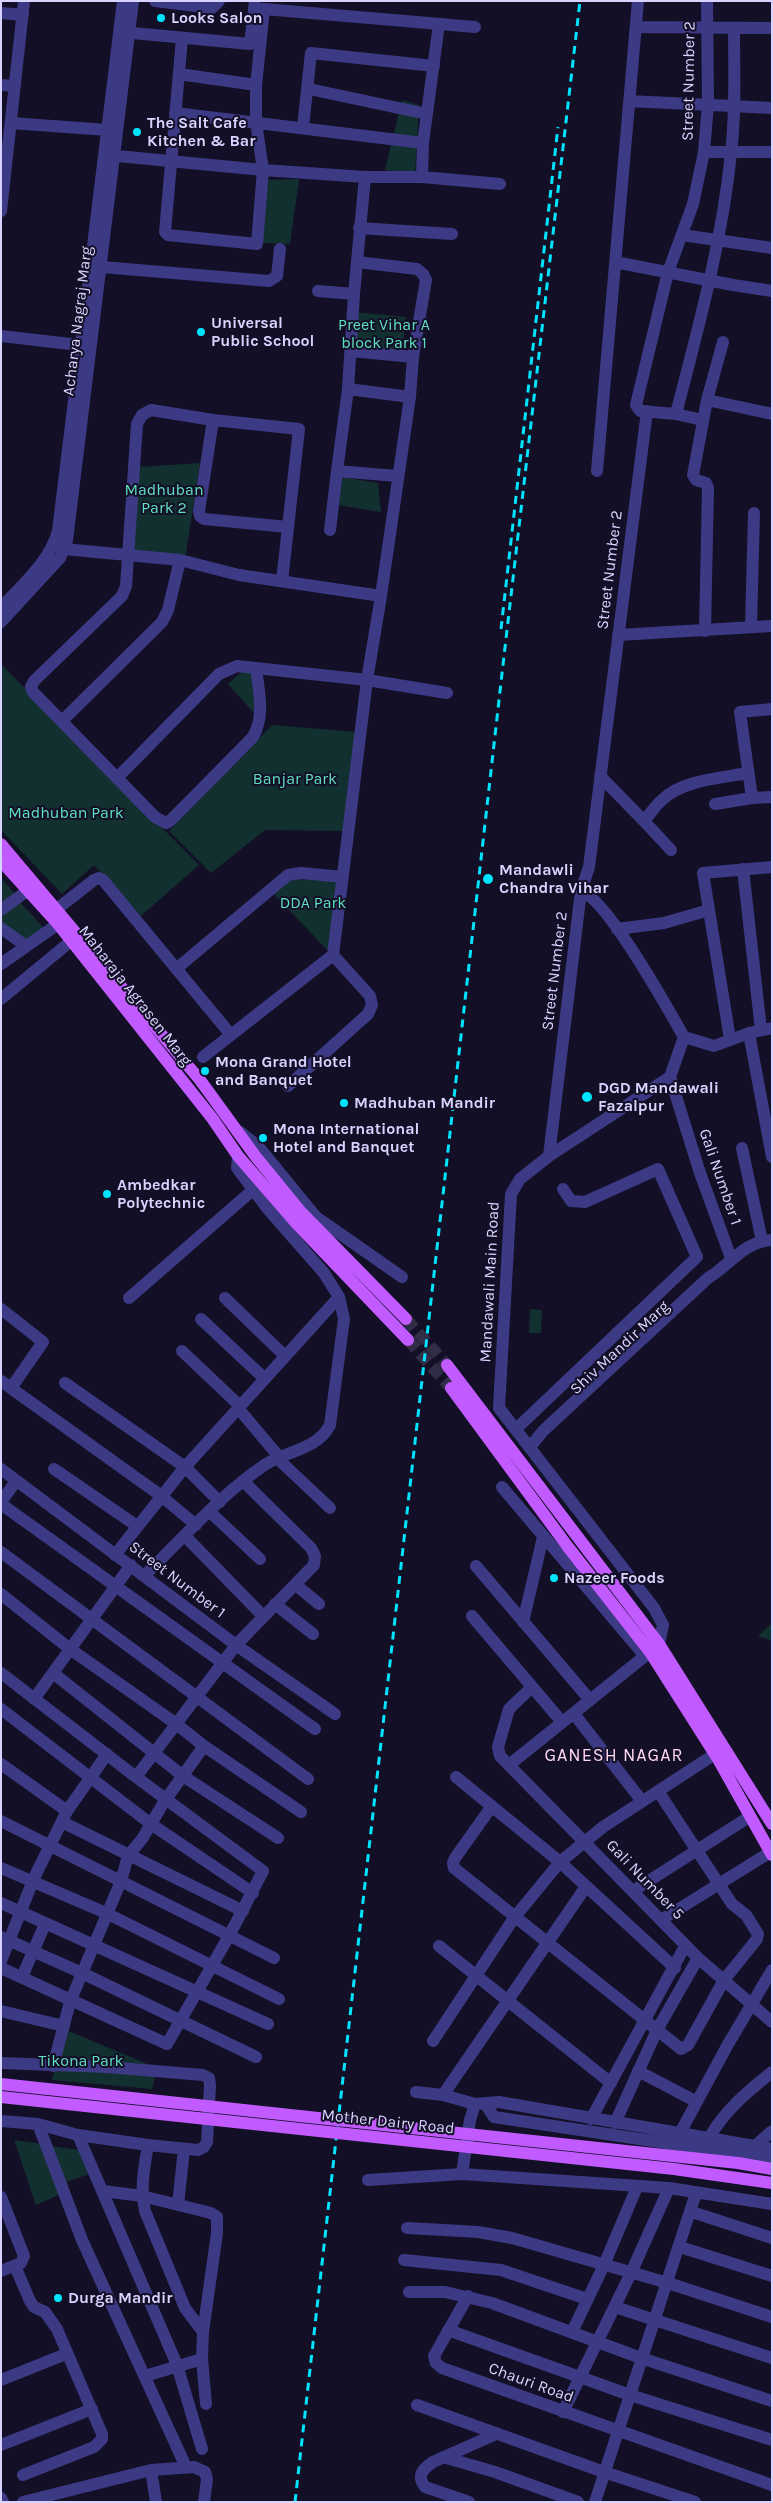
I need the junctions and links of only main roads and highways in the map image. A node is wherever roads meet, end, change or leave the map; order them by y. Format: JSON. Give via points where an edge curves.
{"nodes":[{"id":1,"x":1,"y":844,"type":"edge"},
{"id":2,"x":1,"y":861,"type":"edge"},
{"id":3,"x":21,"y":875,"type":"junction"},
{"id":4,"x":217,"y":1115,"type":"junction"},
{"id":5,"x":406,"y":1319,"type":"tunnel mouth"},
{"id":6,"x":408,"y":1340,"type":"tunnel mouth"},
{"id":7,"x":446,"y":1365,"type":"tunnel mouth"},
{"id":8,"x":451,"y":1388,"type":"tunnel mouth"},
{"id":9,"x":651,"y":1651,"type":"junction"},
{"id":10,"x":772,"y":1824,"type":"edge"},
{"id":11,"x":771,"y":1853,"type":"edge"},
{"id":12,"x":1,"y":2084,"type":"edge"},
{"id":13,"x":1,"y":2097,"type":"edge"},
{"id":14,"x":772,"y":2169,"type":"edge"},
{"id":15,"x":772,"y":2183,"type":"edge"}],
"edges":[{"from":1,"to":3,"type":"main road","name":"Maharaja Agrasen Marg"},
{"from":2,"to":3,"type":"main road","name":"Maharaja Agrasen Marg"},
{"from":3,"to":4,"type":"main road","name":"Maharaja Agrasen Marg","via":[[27,891]]},
{"from":3,"to":4,"type":"main road","name":"Maharaja Agrasen Marg","via":[[57,909],[200,1080]]},
{"from":4,"to":5,"type":"main road","name":"Maharaja Agrasen Marg","via":[[236,1129],[301,1212]]},
{"from":4,"to":6,"type":"main road","name":"Maharaja Agrasen Marg","via":[[238,1156]]},
{"from":7,"to":9,"type":"main road"},
{"from":8,"to":9,"type":"main road","via":[[568,1547]]},
{"from":9,"to":10,"type":"main road"},
{"from":9,"to":11,"type":"main road"},
{"from":12,"to":14,"type":"main road","name":"Mother Dairy Road","bridge":true},
{"from":13,"to":15,"type":"main road","name":"Mother Dairy Road","bridge":true,"via":[[664,2168]]}]}
